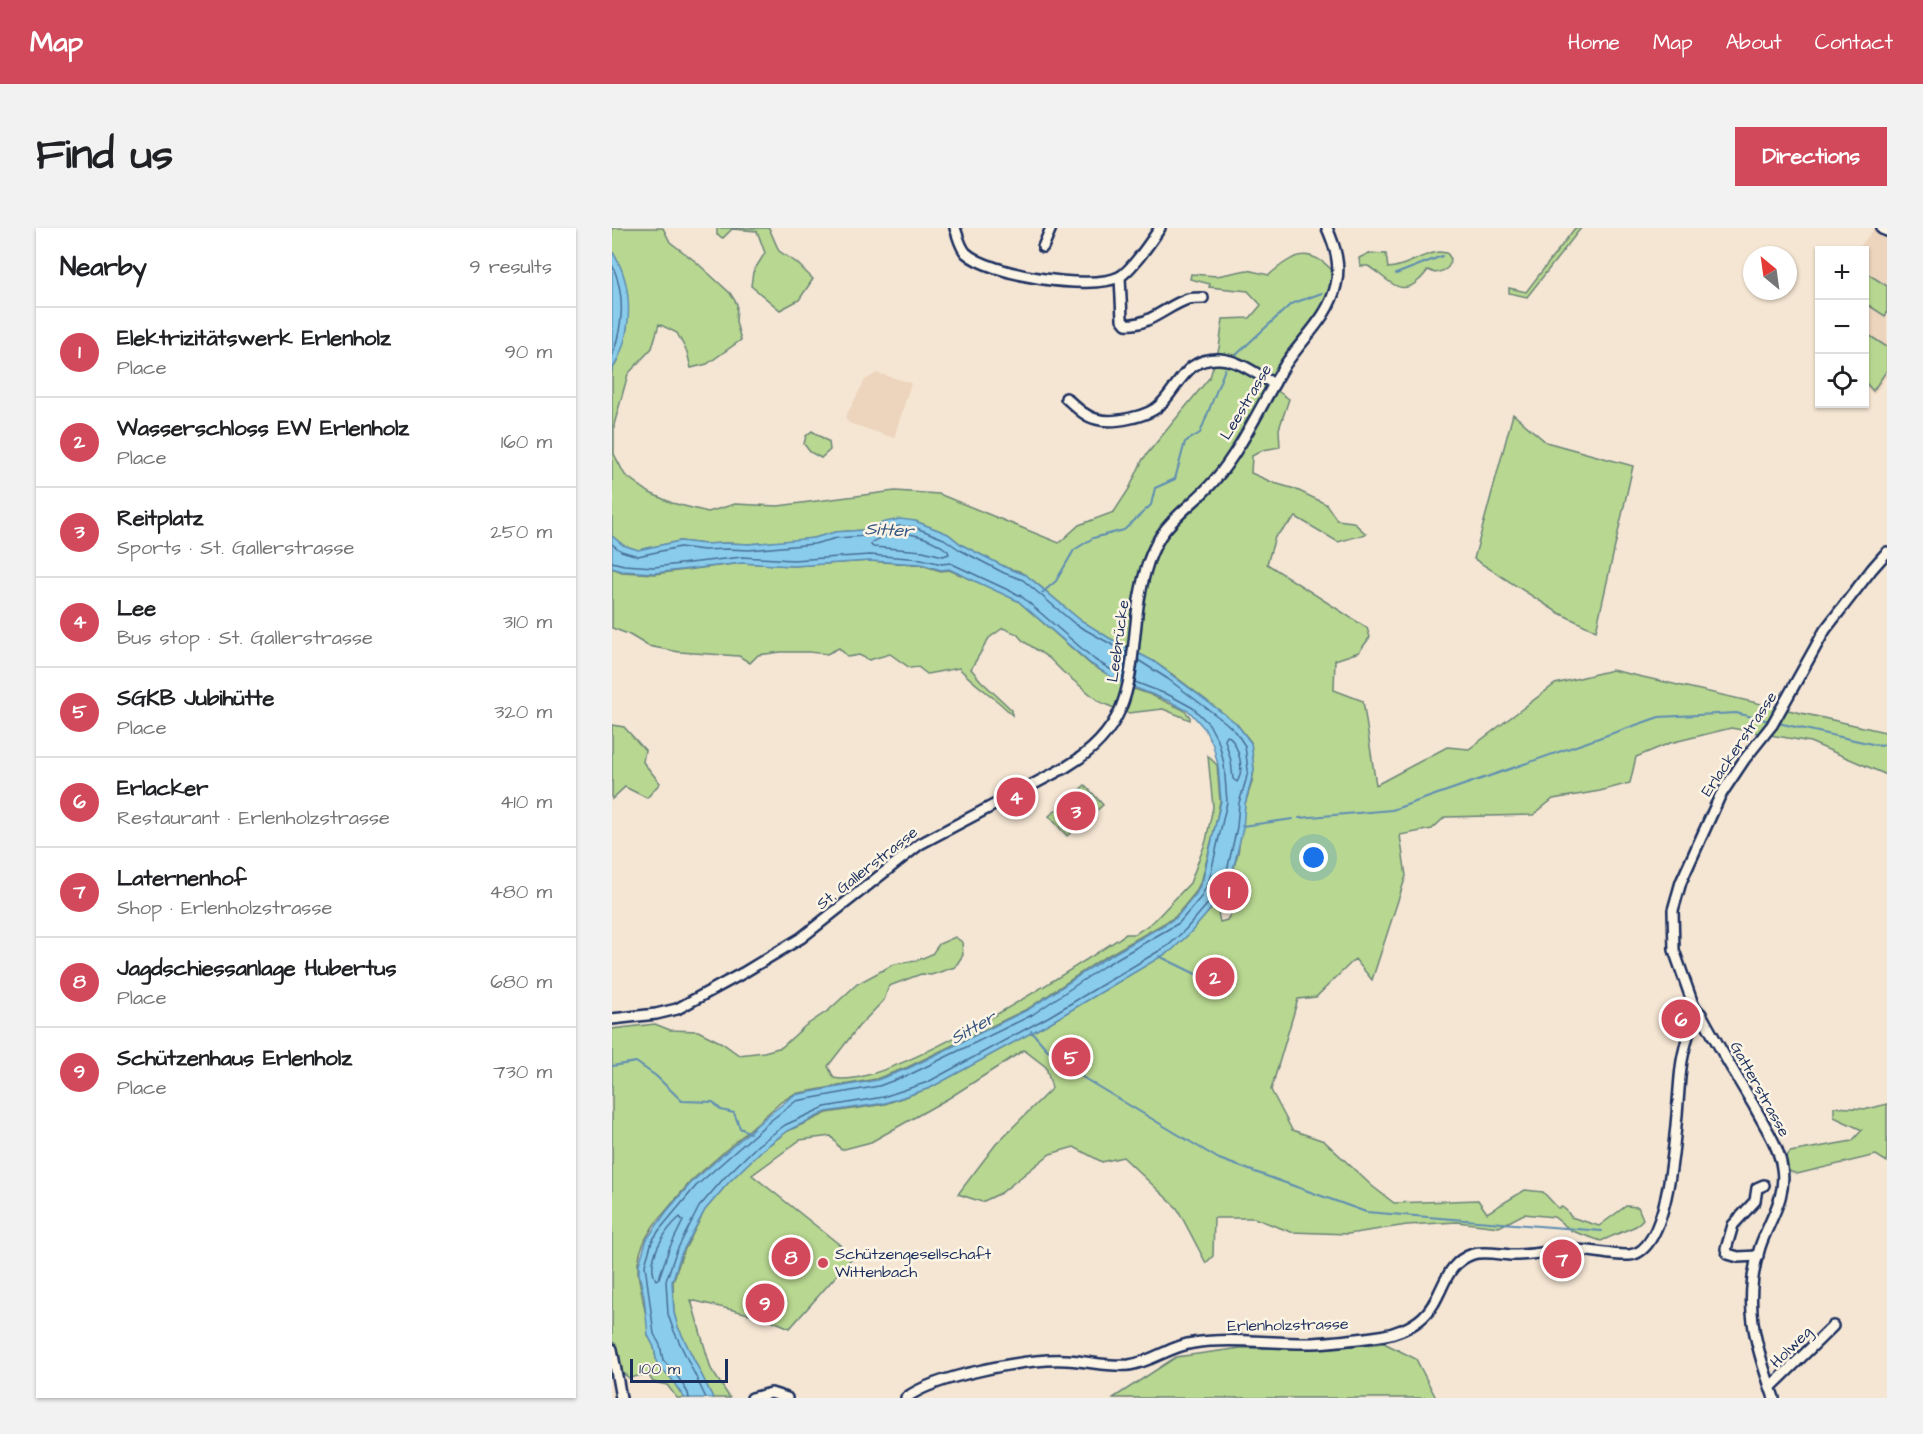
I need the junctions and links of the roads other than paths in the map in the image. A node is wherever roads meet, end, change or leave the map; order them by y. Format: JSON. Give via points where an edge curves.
{"nodes":[{"id":1,"x":955,"y":228,"type":"edge"},
{"id":2,"x":1051,"y":228,"type":"edge"},
{"id":3,"x":1160,"y":228,"type":"edge"},
{"id":4,"x":1326,"y":228,"type":"edge"},
{"id":5,"x":1882,"y":229,"type":"edge"},
{"id":6,"x":1887,"y":231,"type":"edge"},
{"id":7,"x":1043,"y":247,"type":"dead end"},
{"id":8,"x":1120,"y":277,"type":"junction"},
{"id":9,"x":1203,"y":298,"type":"dead end"},
{"id":10,"x":1274,"y":384,"type":"junction"},
{"id":11,"x":1066,"y":398,"type":"dead end"},
{"id":12,"x":1887,"y":552,"type":"edge"},
{"id":13,"x":1143,"y":577,"type":"joint"},
{"id":14,"x":1122,"y":708,"type":"joint"},
{"id":15,"x":1694,"y":1007,"type":"junction"},
{"id":16,"x":612,"y":1019,"type":"edge"},
{"id":17,"x":1764,"y":1185,"type":"dead end"},
{"id":18,"x":1758,"y":1256,"type":"junction"},
{"id":19,"x":1833,"y":1326,"type":"dead end"},
{"id":20,"x":612,"y":1349,"type":"edge"},
{"id":21,"x":1770,"y":1388,"type":"junction"},
{"id":22,"x":621,"y":1398,"type":"edge"},
{"id":23,"x":752,"y":1398,"type":"edge"},
{"id":24,"x":787,"y":1398,"type":"edge"},
{"id":25,"x":906,"y":1398,"type":"edge"},
{"id":26,"x":1774,"y":1398,"type":"edge"}],
"edges":[{"from":1,"to":8,"type":"street","via":[[963,249],[972,257],[1022,275],[1080,283]]},
{"from":2,"to":7,"type":"street"},
{"from":3,"to":8,"type":"street","via":[[1145,252]]},
{"from":4,"to":10,"type":"street","name":"Leestrasse","via":[[1338,270],[1333,297]]},
{"from":5,"to":6,"type":"street"},
{"from":8,"to":9,"type":"street","via":[[1125,324],[1147,319],[1190,298]]},
{"from":10,"to":11,"type":"street","via":[[1246,367],[1221,359],[1194,366],[1182,375],[1162,404],[1130,418],[1097,420]]},
{"from":10,"to":13,"type":"street","name":"Leestrasse","via":[[1221,472],[1161,535]]},
{"from":12,"to":15,"type":"street","name":"Erlackerstrasse","via":[[1825,630],[1773,725],[1720,796],[1697,843],[1675,900],[1672,924],[1676,960]]},
{"from":13,"to":14,"type":"street","name":"Leebrücke"},
{"from":14,"to":16,"type":"street","name":"St. Gallerstrasse","via":[[1106,735],[1084,756],[920,844],[781,951],[677,1009]]},
{"from":15,"to":18,"type":"street","name":"Gatterstrasse","via":[[1737,1076],[1780,1160],[1782,1193]]},
{"from":15,"to":25,"type":"street","name":"Erlenholzstrasse","via":[[1681,1066],[1670,1179],[1661,1221],[1648,1246],[1639,1252],[1475,1253],[1452,1267],[1423,1317],[1401,1331],[1382,1336],[1313,1343],[1195,1343],[1174,1346],[1127,1365],[1064,1360],[1017,1363],[935,1383]]},
{"from":17,"to":18,"type":"street","via":[[1757,1188],[1755,1201],[1733,1225],[1726,1249],[1728,1254],[1738,1257]]},
{"from":18,"to":21,"type":"street","name":"Gatterstrasse","via":[[1751,1322]]},
{"from":19,"to":21,"type":"street","name":"Holweg"},
{"from":20,"to":22,"type":"street"},
{"from":21,"to":26,"type":"street","name":"Gatterstrasse"},
{"from":23,"to":24,"type":"street","via":[[771,1393]]}]}
